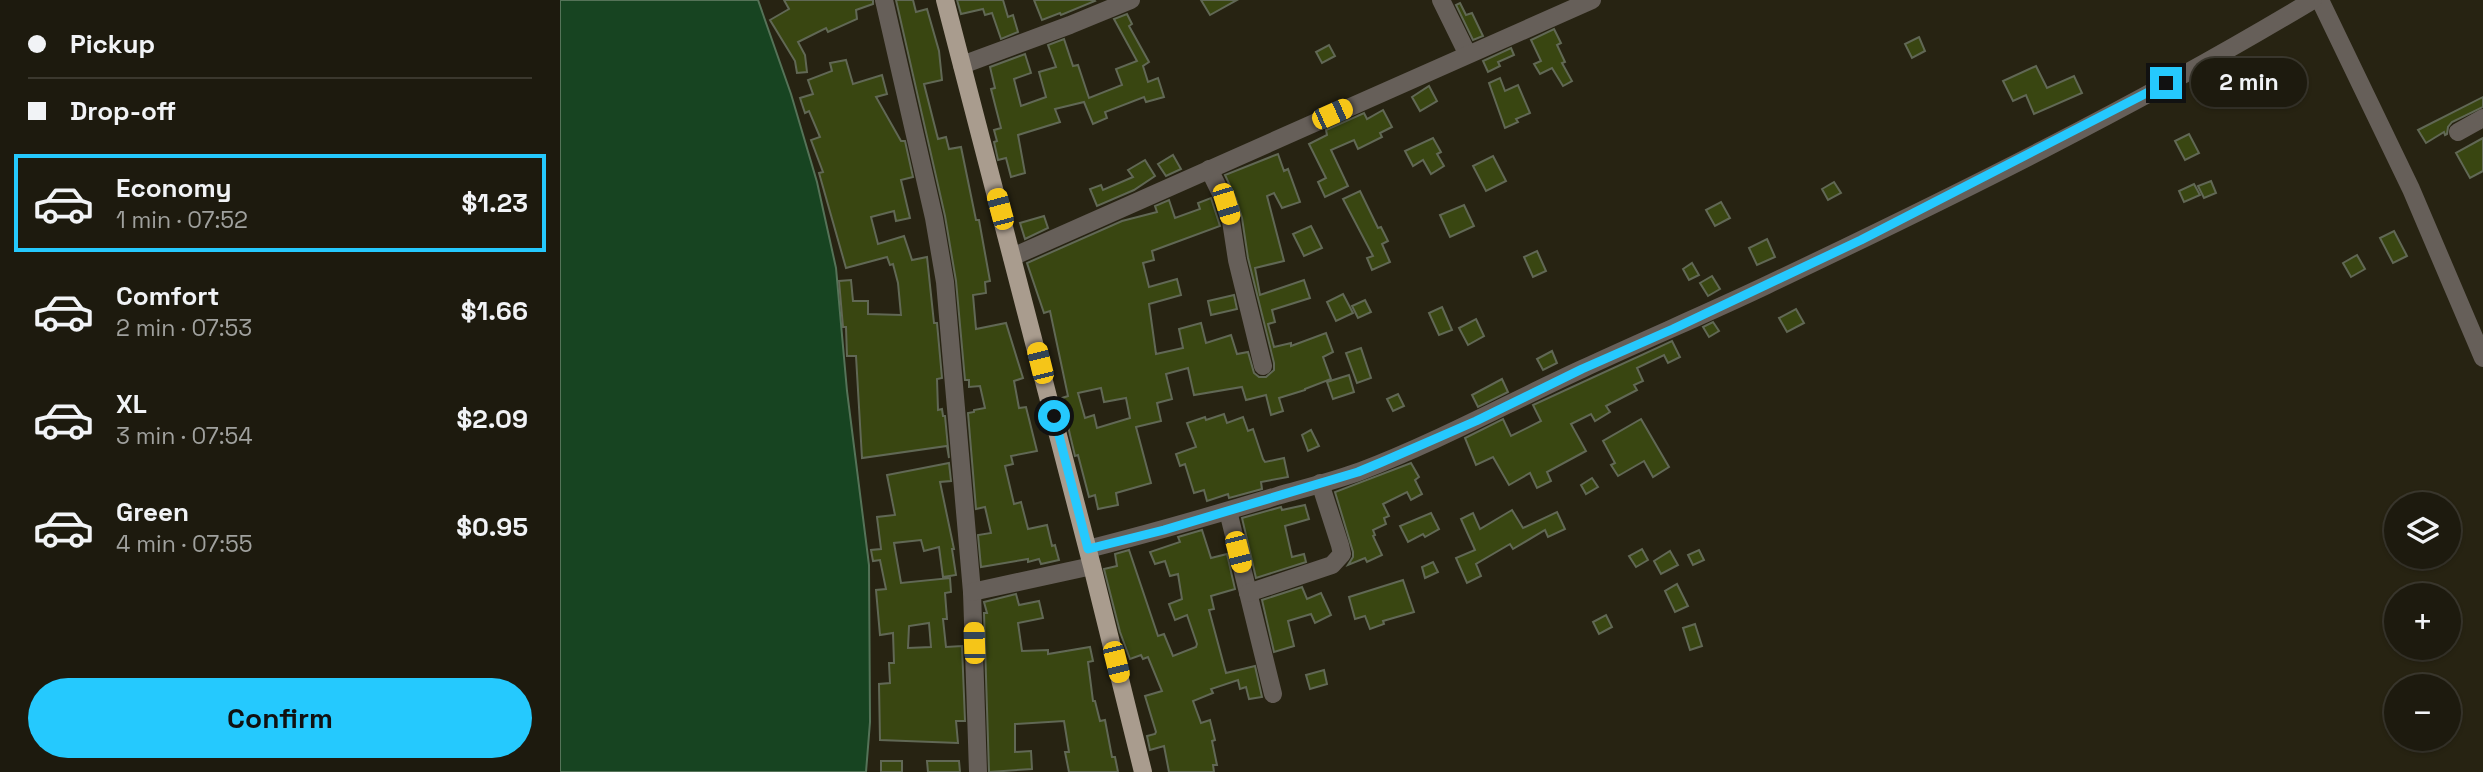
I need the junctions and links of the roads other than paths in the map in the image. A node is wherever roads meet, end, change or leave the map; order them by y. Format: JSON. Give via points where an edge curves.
{"nodes":[{"id":1,"x":884,"y":0,"type":"edge"},
{"id":2,"x":945,"y":0,"type":"edge"},
{"id":3,"x":1131,"y":0,"type":"edge"},
{"id":4,"x":1441,"y":0,"type":"edge"},
{"id":5,"x":1592,"y":0,"type":"edge"},
{"id":6,"x":2313,"y":0,"type":"edge"},
{"id":7,"x":2320,"y":0,"type":"edge"},
{"id":8,"x":1468,"y":53,"type":"junction"},
{"id":9,"x":962,"y":65,"type":"junction"},
{"id":10,"x":2483,"y":118,"type":"edge"},
{"id":11,"x":2458,"y":132,"type":"dead end"},
{"id":12,"x":1209,"y":169,"type":"junction"},
{"id":13,"x":1012,"y":257,"type":"junction"},
{"id":14,"x":2483,"y":358,"type":"edge"},
{"id":15,"x":1263,"y":366,"type":"dead end"},
{"id":16,"x":1320,"y":483,"type":"junction"},
{"id":17,"x":1228,"y":511,"type":"junction"},
{"id":18,"x":1090,"y":558,"type":"junction"},
{"id":19,"x":972,"y":592,"type":"junction"},
{"id":20,"x":1248,"y":593,"type":"junction"},
{"id":21,"x":1273,"y":694,"type":"dead end"},
{"id":22,"x":978,"y":772,"type":"edge"},
{"id":23,"x":1143,"y":772,"type":"edge"}],
"edges":[{"from":1,"to":19,"type":"street","via":[[945,282]]},
{"from":2,"to":9,"type":"main road"},
{"from":3,"to":9,"type":"street"},
{"from":4,"to":8,"type":"street"},
{"from":5,"to":8,"type":"street"},
{"from":6,"to":16,"type":"street","via":[[2119,108],[1861,240],[1476,421],[1370,467]]},
{"from":7,"to":14,"type":"street","via":[[2412,189]]},
{"from":8,"to":12,"type":"street"},
{"from":9,"to":13,"type":"main road"},
{"from":10,"to":11,"type":"street"},
{"from":12,"to":13,"type":"street"},
{"from":12,"to":15,"type":"street","via":[[1231,221]]},
{"from":13,"to":18,"type":"main road"},
{"from":16,"to":17,"type":"street"},
{"from":16,"to":20,"type":"street","via":[[1340,545],[1338,561]]},
{"from":17,"to":18,"type":"street"},
{"from":17,"to":20,"type":"street"},
{"from":18,"to":19,"type":"street"},
{"from":18,"to":23,"type":"main road"},
{"from":19,"to":22,"type":"street"},
{"from":20,"to":21,"type":"street"}]}
